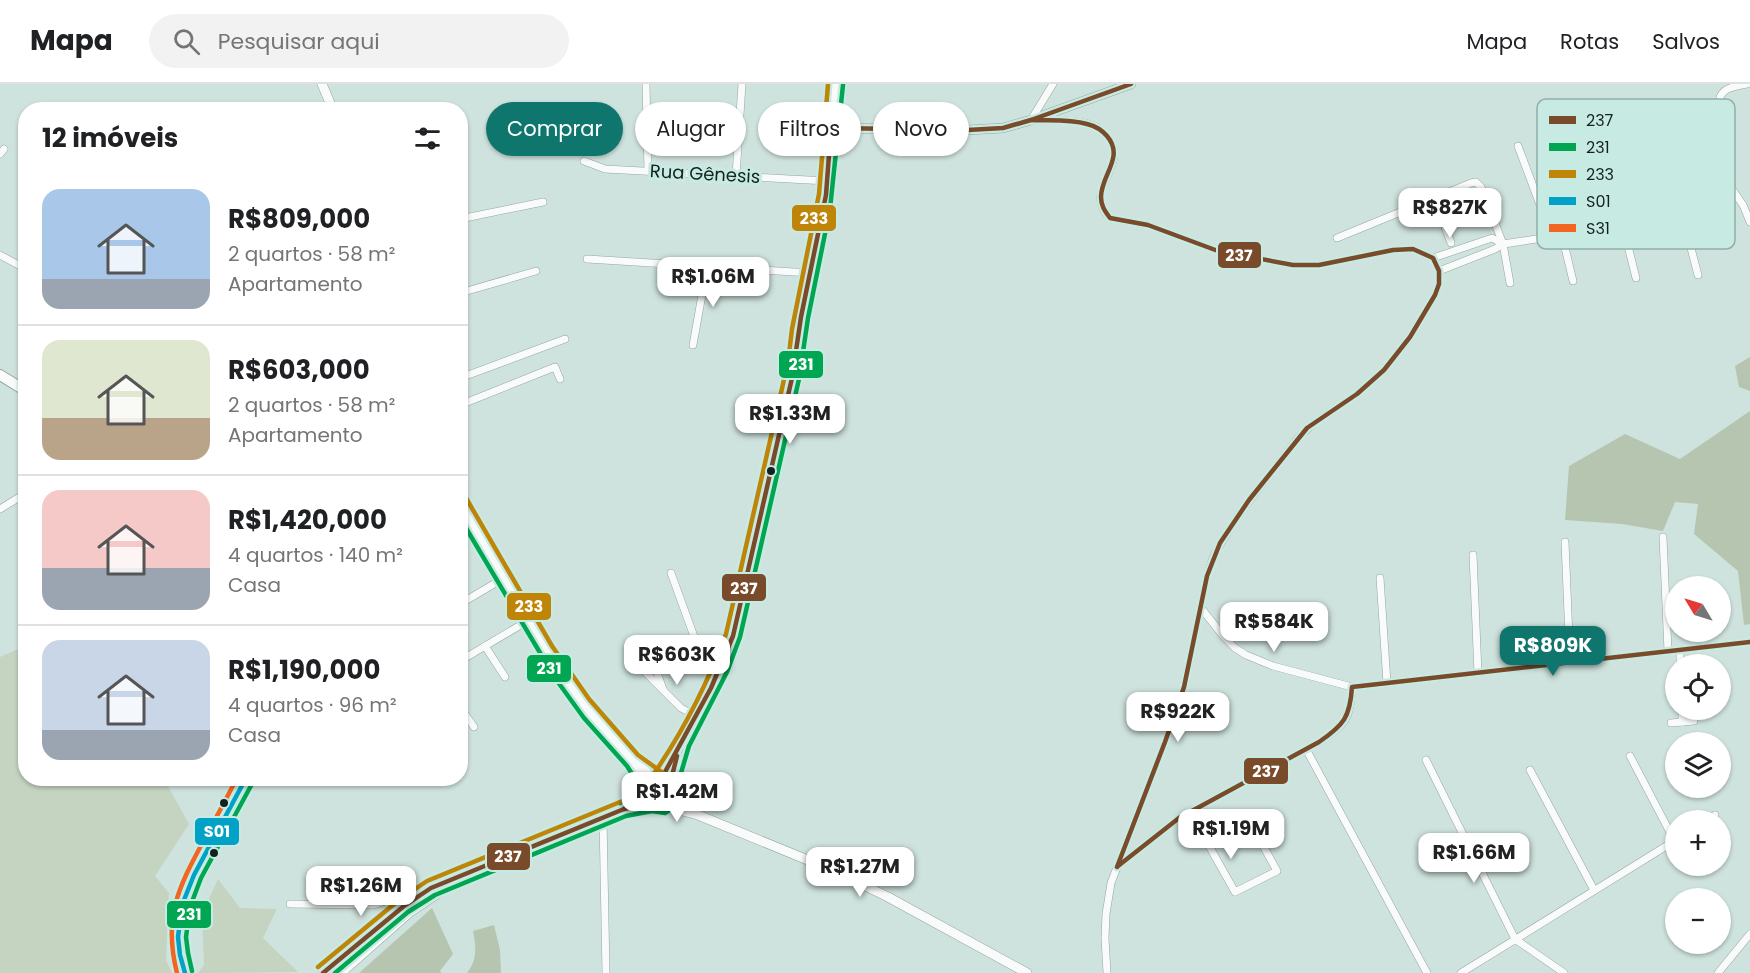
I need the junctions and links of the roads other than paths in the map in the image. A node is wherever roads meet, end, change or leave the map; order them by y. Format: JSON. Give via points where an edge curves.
{"nodes":[{"id":1,"x":321,"y":84,"type":"edge"},
{"id":2,"x":646,"y":84,"type":"edge"},
{"id":3,"x":742,"y":84,"type":"edge"},
{"id":4,"x":836,"y":84,"type":"edge"},
{"id":5,"x":1053,"y":84,"type":"edge"},
{"id":6,"x":1131,"y":84,"type":"edge"},
{"id":7,"x":1747,"y":84,"type":"edge"},
{"id":8,"x":1720,"y":99,"type":"edge"},
{"id":9,"x":329,"y":102,"type":"edge"},
{"id":10,"x":834,"y":102,"type":"edge"},
{"id":11,"x":1031,"y":120,"type":"junction"},
{"id":12,"x":861,"y":128,"type":"edge"},
{"id":13,"x":1518,"y":146,"type":"dead end"},
{"id":14,"x":829,"y":156,"type":"edge"},
{"id":15,"x":584,"y":160,"type":"dead end"},
{"id":16,"x":648,"y":171,"type":"junction"},
{"id":17,"x":736,"y":176,"type":"junction"},
{"id":18,"x":827,"y":181,"type":"junction"},
{"id":19,"x":1735,"y":194,"type":"edge"},
{"id":20,"x":1537,"y":197,"type":"edge"},
{"id":21,"x":1434,"y":198,"type":"junction"},
{"id":22,"x":543,"y":202,"type":"dead end"},
{"id":23,"x":468,"y":217,"type":"edge"},
{"id":24,"x":1750,"y":222,"type":"edge"},
{"id":25,"x":1337,"y":238,"type":"dead end"},
{"id":26,"x":1537,"y":239,"type":"edge"},
{"id":27,"x":1451,"y":243,"type":"dead end"},
{"id":28,"x":1503,"y":244,"type":"junction"},
{"id":29,"x":1463,"y":248,"type":"junction"},
{"id":30,"x":1565,"y":249,"type":"edge"},
{"id":31,"x":1629,"y":249,"type":"edge"},
{"id":32,"x":1691,"y":249,"type":"edge"},
{"id":33,"x":0,"y":255,"type":"edge"},
{"id":34,"x":1433,"y":258,"type":"junction"},
{"id":35,"x":1467,"y":259,"type":"junction"},
{"id":36,"x":587,"y":260,"type":"dead end"},
{"id":37,"x":18,"y":265,"type":"edge"},
{"id":38,"x":707,"y":267,"type":"junction"},
{"id":39,"x":1439,"y":271,"type":"junction"},
{"id":40,"x":536,"y":272,"type":"dead end"},
{"id":41,"x":810,"y":273,"type":"junction"},
{"id":42,"x":1698,"y":275,"type":"dead end"},
{"id":43,"x":1636,"y":278,"type":"dead end"},
{"id":44,"x":1573,"y":281,"type":"dead end"},
{"id":45,"x":1510,"y":283,"type":"dead end"},
{"id":46,"x":468,"y":291,"type":"edge"},
{"id":47,"x":565,"y":339,"type":"dead end"},
{"id":48,"x":693,"y":345,"type":"dead end"},
{"id":49,"x":0,"y":375,"type":"edge"},
{"id":50,"x":468,"y":375,"type":"edge"},
{"id":51,"x":560,"y":379,"type":"dead end"},
{"id":52,"x":18,"y":386,"type":"edge"},
{"id":53,"x":468,"y":402,"type":"edge"},
{"id":54,"x":18,"y":498,"type":"edge"},
{"id":55,"x":0,"y":509,"type":"edge"},
{"id":56,"x":468,"y":516,"type":"edge"},
{"id":57,"x":1663,"y":537,"type":"dead end"},
{"id":58,"x":1565,"y":542,"type":"dead end"},
{"id":59,"x":1473,"y":555,"type":"dead end"},
{"id":60,"x":671,"y":573,"type":"dead end"},
{"id":61,"x":504,"y":578,"type":"junction"},
{"id":62,"x":1380,"y":578,"type":"dead end"},
{"id":63,"x":468,"y":599,"type":"edge"},
{"id":64,"x":1201,"y":608,"type":"junction"},
{"id":65,"x":529,"y":620,"type":"junction"},
{"id":66,"x":1750,"y":642,"type":"edge"},
{"id":67,"x":485,"y":646,"type":"junction"},
{"id":68,"x":648,"y":649,"type":"dead end"},
{"id":69,"x":1680,"y":650,"type":"junction"},
{"id":70,"x":1668,"y":651,"type":"junction"},
{"id":71,"x":1680,"y":654,"type":"edge"},
{"id":72,"x":468,"y":656,"type":"edge"},
{"id":73,"x":1570,"y":662,"type":"junction"},
{"id":74,"x":1478,"y":673,"type":"junction"},
{"id":75,"x":506,"y":677,"type":"dead end"},
{"id":76,"x":1386,"y":683,"type":"junction"},
{"id":77,"x":712,"y":686,"type":"junction"},
{"id":78,"x":1352,"y":687,"type":"junction"},
{"id":79,"x":696,"y":716,"type":"junction"},
{"id":80,"x":468,"y":718,"type":"edge"},
{"id":81,"x":1694,"y":721,"type":"dead end"},
{"id":82,"x":1682,"y":722,"type":"joint"},
{"id":83,"x":1671,"y":723,"type":"dead end"},
{"id":84,"x":474,"y":727,"type":"dead end"},
{"id":85,"x":681,"y":743,"type":"junction"},
{"id":86,"x":1306,"y":749,"type":"junction"},
{"id":87,"x":1630,"y":756,"type":"dead end"},
{"id":88,"x":1426,"y":759,"type":"dead end"},
{"id":89,"x":633,"y":761,"type":"junction"},
{"id":90,"x":1530,"y":770,"type":"dead end"},
{"id":91,"x":659,"y":779,"type":"junction"},
{"id":92,"x":242,"y":786,"type":"edge"},
{"id":93,"x":672,"y":787,"type":"junction"},
{"id":94,"x":647,"y":791,"type":"junction"},
{"id":95,"x":652,"y":803,"type":"junction"},
{"id":96,"x":663,"y":806,"type":"junction"},
{"id":97,"x":624,"y":809,"type":"junction"},
{"id":98,"x":1190,"y":812,"type":"junction"},
{"id":99,"x":698,"y":815,"type":"junction"},
{"id":100,"x":603,"y":818,"type":"junction"},
{"id":101,"x":1665,"y":821,"type":"edge"},
{"id":102,"x":1260,"y":840,"type":"dead end"},
{"id":103,"x":1665,"y":846,"type":"edge"},
{"id":104,"x":1117,"y":867,"type":"junction"},
{"id":105,"x":467,"y":875,"type":"junction"},
{"id":106,"x":431,"y":888,"type":"junction"},
{"id":107,"x":1594,"y":890,"type":"junction"},
{"id":108,"x":290,"y":904,"type":"dead end"},
{"id":109,"x":372,"y":932,"type":"junction"},
{"id":110,"x":1750,"y":934,"type":"edge"},
{"id":111,"x":1515,"y":939,"type":"junction"},
{"id":112,"x":342,"y":972,"type":"edge"},
{"id":113,"x":185,"y":973,"type":"edge"},
{"id":114,"x":323,"y":973,"type":"edge"},
{"id":115,"x":606,"y":973,"type":"edge"},
{"id":116,"x":1027,"y":973,"type":"edge"},
{"id":117,"x":1107,"y":973,"type":"edge"},
{"id":118,"x":1427,"y":973,"type":"edge"},
{"id":119,"x":1461,"y":973,"type":"edge"},
{"id":120,"x":1564,"y":973,"type":"edge"},
{"id":121,"x":1718,"y":973,"type":"edge"}],
"edges":[{"from":1,"to":9,"type":"main road"},
{"from":2,"to":16,"type":"street"},
{"from":3,"to":17,"type":"street"},
{"from":4,"to":10,"type":"main road"},
{"from":5,"to":11,"type":"street"},
{"from":6,"to":11,"type":"street"},
{"from":7,"to":8,"type":"street","via":[[1726,89]]},
{"from":11,"to":12,"type":"street","via":[[986,130]]},
{"from":11,"to":34,"type":"street","via":[[1090,124],[1107,135],[1114,154],[1100,199],[1110,218],[1148,225],[1218,251],[1293,265],[1333,263],[1404,249],[1424,252]]},
{"from":13,"to":20,"type":"street"},
{"from":14,"to":18,"type":"main road"},
{"from":15,"to":16,"type":"street","name":"Rua Gênesis","via":[[605,169]]},
{"from":16,"to":17,"type":"street","name":"Rua Gênesis"},
{"from":17,"to":18,"type":"street","name":"Rua Gênesis"},
{"from":18,"to":41,"type":"main road"},
{"from":19,"to":24,"type":"street"},
{"from":21,"to":25,"type":"street"},
{"from":21,"to":27,"type":"street"},
{"from":21,"to":28,"type":"street","via":[[1472,183],[1479,184]]},
{"from":22,"to":23,"type":"street"},
{"from":26,"to":28,"type":"street"},
{"from":28,"to":29,"type":"street","via":[[1492,238]]},
{"from":28,"to":35,"type":"street"},
{"from":28,"to":45,"type":"street"},
{"from":29,"to":34,"type":"street"},
{"from":29,"to":35,"type":"street"},
{"from":30,"to":44,"type":"street"},
{"from":31,"to":43,"type":"street"},
{"from":32,"to":42,"type":"street"},
{"from":33,"to":37,"type":"street"},
{"from":34,"to":39,"type":"street"},
{"from":35,"to":39,"type":"street"},
{"from":36,"to":38,"type":"street"},
{"from":38,"to":41,"type":"street"},
{"from":38,"to":48,"type":"street"},
{"from":39,"to":64,"type":"street","via":[[1435,295],[1397,356],[1371,383],[1307,428],[1239,514],[1214,555]]},
{"from":40,"to":46,"type":"street"},
{"from":41,"to":77,"type":"main road","via":[[792,378],[735,628]]},
{"from":47,"to":50,"type":"street"},
{"from":49,"to":52,"type":"highway"},
{"from":51,"to":53,"type":"street","via":[[555,367]]},
{"from":54,"to":55,"type":"street"},
{"from":56,"to":61,"type":"main road"},
{"from":57,"to":70,"type":"street"},
{"from":58,"to":73,"type":"street"},
{"from":59,"to":74,"type":"street"},
{"from":60,"to":77,"type":"street"},
{"from":61,"to":63,"type":"street"},
{"from":61,"to":65,"type":"main road"},
{"from":62,"to":76,"type":"street"},
{"from":64,"to":78,"type":"street","via":[[1224,637],[1245,655]]},
{"from":64,"to":104,"type":"street","via":[[1176,713]]},
{"from":65,"to":67,"type":"street"},
{"from":65,"to":89,"type":"main road","via":[[583,704]]},
{"from":66,"to":69,"type":"street"},
{"from":67,"to":72,"type":"street"},
{"from":67,"to":75,"type":"street"},
{"from":68,"to":79,"type":"street","via":[[654,666],[646,673],[681,708]]},
{"from":69,"to":70,"type":"street"},
{"from":69,"to":71,"type":"street"},
{"from":70,"to":73,"type":"street"},
{"from":73,"to":74,"type":"street"},
{"from":74,"to":76,"type":"street"},
{"from":76,"to":78,"type":"street"},
{"from":77,"to":79,"type":"main road"},
{"from":78,"to":86,"type":"street","via":[[1350,711],[1344,724]]},
{"from":79,"to":85,"type":"main road"},
{"from":80,"to":84,"type":"street"},
{"from":81,"to":82,"type":"street"},
{"from":82,"to":83,"type":"street"},
{"from":85,"to":91,"type":"main road"},
{"from":85,"to":93,"type":"main road"},
{"from":86,"to":98,"type":"street"},
{"from":86,"to":118,"type":"street"},
{"from":87,"to":101,"type":"street"},
{"from":88,"to":111,"type":"street"},
{"from":89,"to":91,"type":"main road"},
{"from":89,"to":94,"type":"main road"},
{"from":90,"to":107,"type":"street"},
{"from":91,"to":93,"type":"main road"},
{"from":91,"to":94,"type":"main road"},
{"from":92,"to":113,"type":"highway","via":[[183,900],[178,934]]},
{"from":93,"to":96,"type":"main road","via":[[670,802]]},
{"from":93,"to":99,"type":"main road","via":[[679,800]]},
{"from":94,"to":95,"type":"main road"},
{"from":94,"to":97,"type":"main road"},
{"from":95,"to":96,"type":"main road"},
{"from":95,"to":97,"type":"main road"},
{"from":96,"to":99,"type":"main road"},
{"from":97,"to":100,"type":"main road"},
{"from":98,"to":102,"type":"street","via":[[1235,892],[1277,871]]},
{"from":98,"to":104,"type":"street"},
{"from":99,"to":116,"type":"main road","via":[[861,884]]},
{"from":100,"to":105,"type":"main road"},
{"from":100,"to":115,"type":"street"},
{"from":103,"to":107,"type":"street"},
{"from":104,"to":117,"type":"street","via":[[1106,914]]},
{"from":105,"to":106,"type":"main road"},
{"from":105,"to":112,"type":"main road","via":[[410,912]]},
{"from":106,"to":108,"type":"street","via":[[419,886],[373,904]]},
{"from":106,"to":109,"type":"main road"},
{"from":107,"to":111,"type":"street"},
{"from":109,"to":112,"type":"main road","via":[[368,945]]},
{"from":109,"to":114,"type":"main road"},
{"from":110,"to":121,"type":"street"},
{"from":111,"to":119,"type":"street"},
{"from":111,"to":120,"type":"street"}]}
